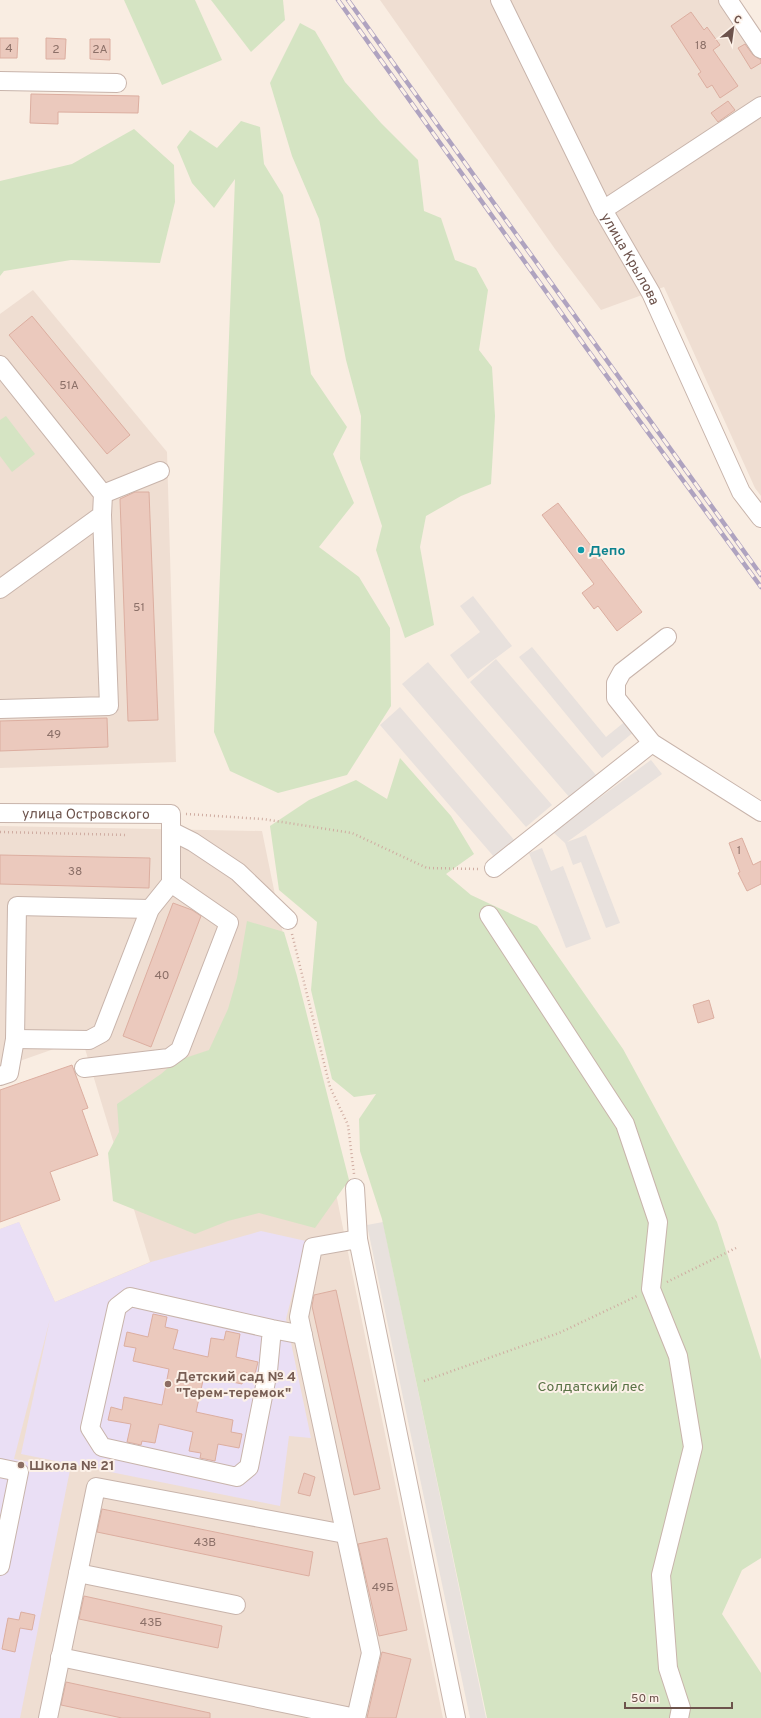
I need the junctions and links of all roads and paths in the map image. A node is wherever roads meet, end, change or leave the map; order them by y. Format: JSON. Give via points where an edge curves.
{"nodes":[{"id":1,"x":500,"y":0,"type":"edge"},
{"id":2,"x":728,"y":0,"type":"edge"},
{"id":3,"x":761,"y":49,"type":"edge"},
{"id":4,"x":0,"y":82,"type":"edge"},
{"id":5,"x":117,"y":83,"type":"dead end"},
{"id":6,"x":761,"y":106,"type":"edge"},
{"id":7,"x":603,"y":210,"type":"junction"},
{"id":8,"x":0,"y":365,"type":"edge"},
{"id":9,"x":160,"y":471,"type":"dead end"},
{"id":10,"x":103,"y":494,"type":"junction"},
{"id":11,"x":102,"y":515,"type":"junction"},
{"id":12,"x":761,"y":518,"type":"edge"},
{"id":13,"x":0,"y":589,"type":"edge"},
{"id":14,"x":667,"y":637,"type":"dead end"},
{"id":15,"x":0,"y":709,"type":"edge"},
{"id":16,"x":652,"y":743,"type":"junction"},
{"id":17,"x":761,"y":812,"type":"edge"},
{"id":18,"x":0,"y":813,"type":"edge"},
{"id":19,"x":171,"y":822,"type":"junction"},
{"id":20,"x":0,"y":832,"type":"edge"},
{"id":21,"x":128,"y":835,"type":"dead end"},
{"id":22,"x":494,"y":868,"type":"joint"},
{"id":23,"x":171,"y":882,"type":"junction"},
{"id":24,"x":150,"y":909,"type":"junction"},
{"id":25,"x":489,"y":915,"type":"dead end"},
{"id":26,"x":288,"y":920,"type":"joint"},
{"id":27,"x":15,"y":1039,"type":"junction"},
{"id":28,"x":84,"y":1068,"type":"dead end"},
{"id":29,"x":0,"y":1076,"type":"edge"},
{"id":30,"x":355,"y":1188,"type":"joint"},
{"id":31,"x":358,"y":1239,"type":"junction"},
{"id":32,"x":736,"y":1248,"type":"dead end"},
{"id":33,"x":651,"y":1289,"type":"junction"},
{"id":34,"x":272,"y":1329,"type":"junction"},
{"id":35,"x":303,"y":1335,"type":"junction"},
{"id":36,"x":424,"y":1381,"type":"dead end"},
{"id":37,"x":0,"y":1468,"type":"edge"},
{"id":38,"x":346,"y":1534,"type":"junction"},
{"id":39,"x":0,"y":1566,"type":"edge"},
{"id":40,"x":78,"y":1573,"type":"junction"},
{"id":41,"x":236,"y":1605,"type":"dead end"},
{"id":42,"x":60,"y":1657,"type":"junction"},
{"id":43,"x":48,"y":1718,"type":"edge"},
{"id":44,"x":456,"y":1718,"type":"edge"},
{"id":45,"x":679,"y":1718,"type":"edge"}],
"edges":[{"from":1,"to":7,"type":"street","name":"улица Крылова"},
{"from":2,"to":3,"type":"street"},
{"from":4,"to":5,"type":"street"},
{"from":6,"to":7,"type":"street"},
{"from":7,"to":12,"type":"street","name":"улица Крылова","via":[[651,293],[741,492]]},
{"from":8,"to":10,"type":"street"},
{"from":9,"to":10,"type":"street"},
{"from":10,"to":11,"type":"street"},
{"from":11,"to":13,"type":"street"},
{"from":11,"to":15,"type":"street","via":[[109,706]]},
{"from":14,"to":16,"type":"street","via":[[622,672],[614,688],[618,702]]},
{"from":16,"to":17,"type":"street"},
{"from":16,"to":22,"type":"street"},
{"from":18,"to":19,"type":"street","name":"улица Островского"},
{"from":19,"to":22,"type":"path","via":[[218,815],[263,819],[352,833],[427,868]]},
{"from":19,"to":23,"type":"street"},
{"from":19,"to":26,"type":"street","via":[[193,842],[238,872]]},
{"from":20,"to":21,"type":"path"},
{"from":23,"to":24,"type":"street"},
{"from":23,"to":28,"type":"street","via":[[229,923],[180,1050],[169,1058]]},
{"from":24,"to":27,"type":"street","via":[[102,1033],[89,1040]]},
{"from":24,"to":27,"type":"street","via":[[17,906]]},
{"from":25,"to":33,"type":"street","via":[[625,1124],[658,1222]]},
{"from":26,"to":30,"type":"path","via":[[330,1087],[348,1125]]},
{"from":27,"to":29,"type":"street","via":[[9,1073]]},
{"from":30,"to":31,"type":"street"},
{"from":31,"to":35,"type":"street","via":[[313,1247],[299,1317]]},
{"from":31,"to":44,"type":"street"},
{"from":32,"to":33,"type":"path"},
{"from":33,"to":36,"type":"path","via":[[559,1333]]},
{"from":33,"to":45,"type":"street","via":[[678,1356],[692,1446],[661,1575],[668,1668],[680,1708]]},
{"from":34,"to":34,"type":"street","via":[[130,1297],[117,1307],[90,1428],[102,1447],[237,1477],[249,1467],[268,1371]]},
{"from":34,"to":35,"type":"street"},
{"from":35,"to":38,"type":"street"},
{"from":37,"to":39,"type":"street","via":[[19,1472]]},
{"from":38,"to":40,"type":"street","via":[[96,1487]]},
{"from":38,"to":42,"type":"street","via":[[371,1653],[356,1718]]},
{"from":40,"to":41,"type":"street"},
{"from":40,"to":42,"type":"street"},
{"from":42,"to":43,"type":"street"}]}
